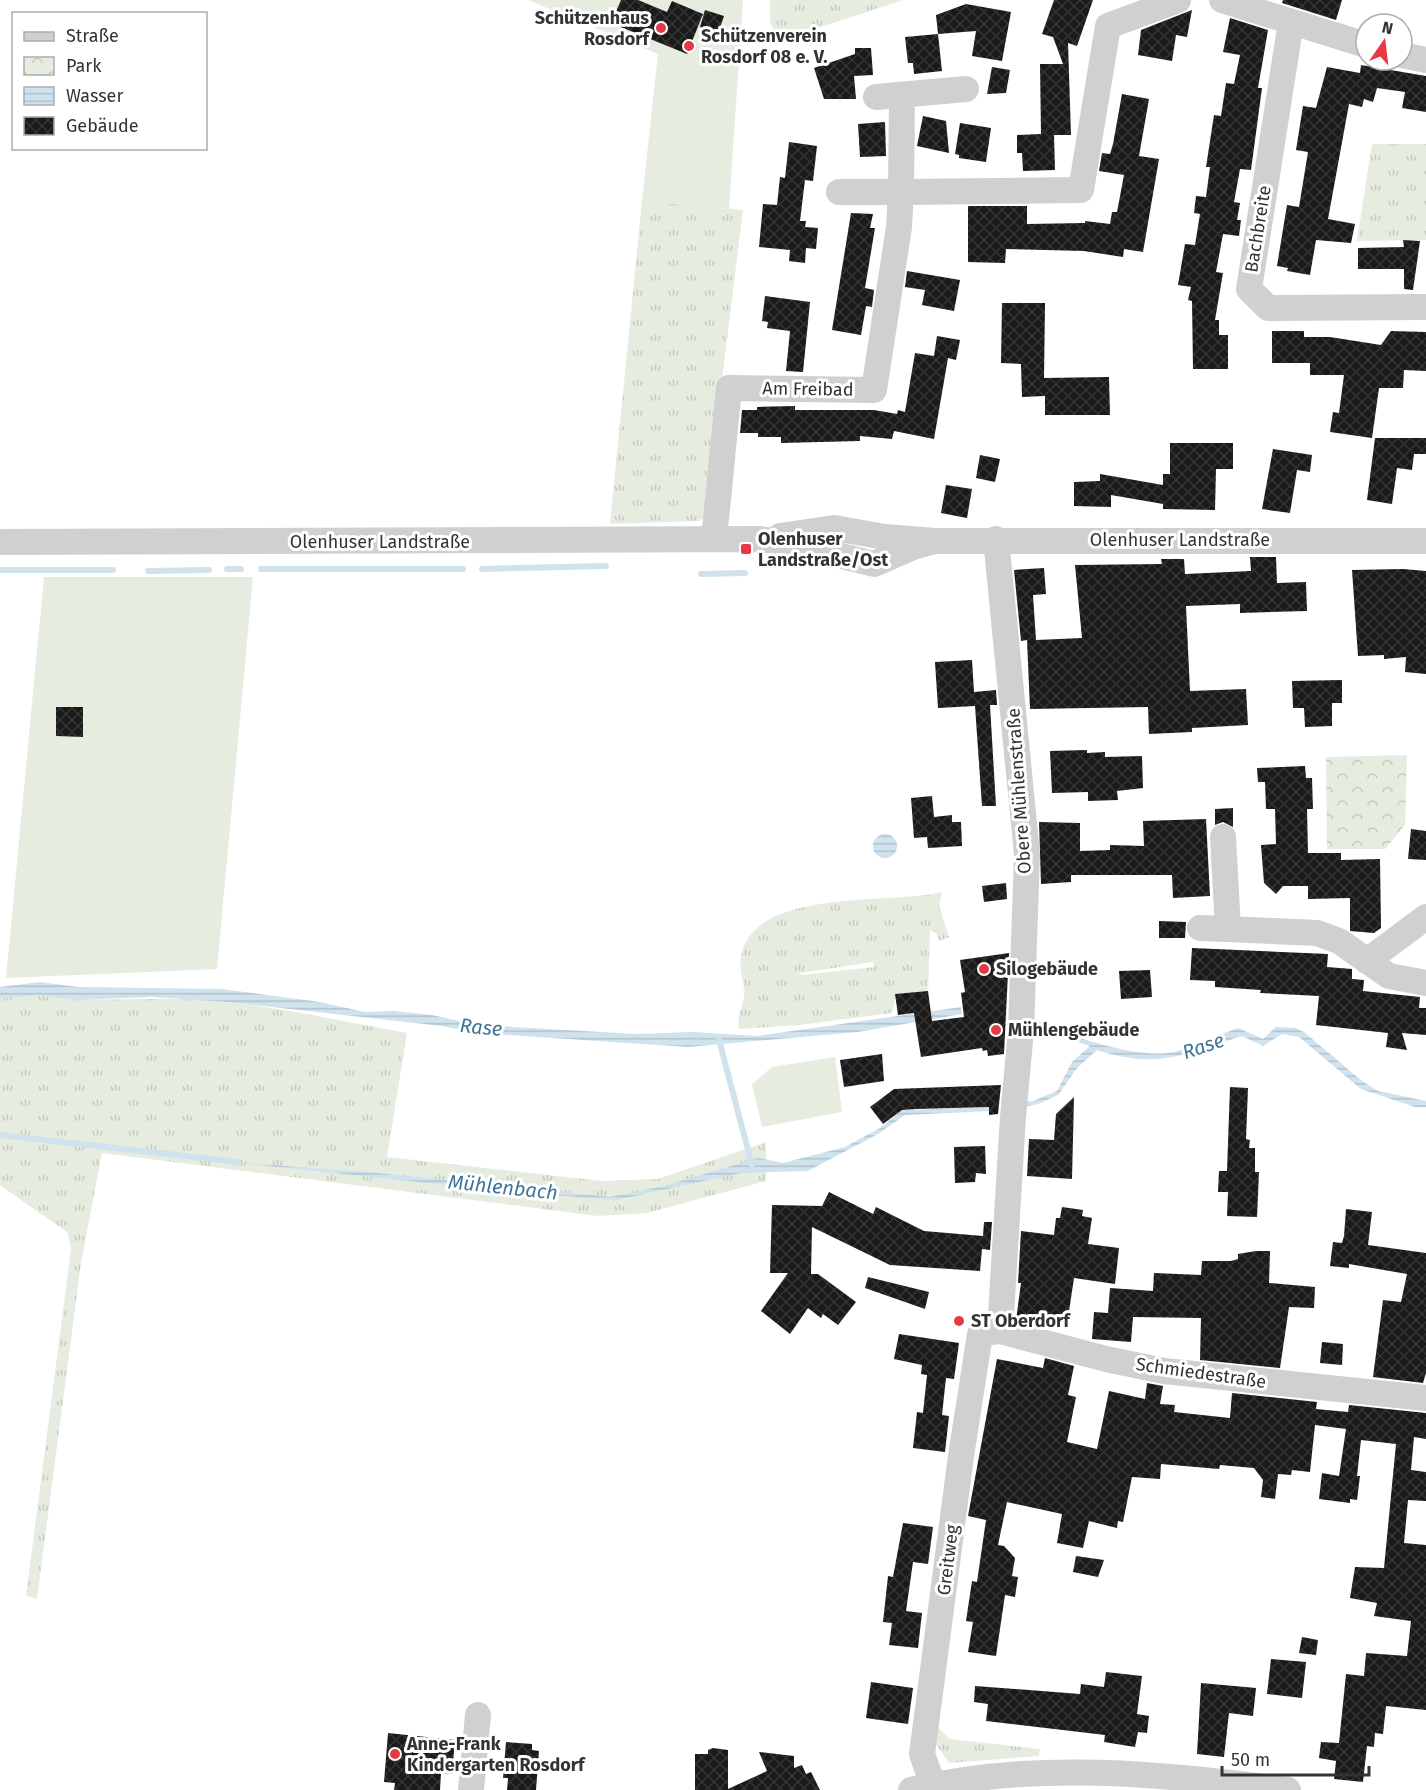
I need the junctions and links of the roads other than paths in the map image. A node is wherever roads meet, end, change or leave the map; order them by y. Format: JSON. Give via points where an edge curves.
{"nodes":[{"id":1,"x":1179,"y":0,"type":"edge"},
{"id":2,"x":1222,"y":0,"type":"edge"},
{"id":3,"x":1291,"y":22,"type":"junction"},
{"id":4,"x":1354,"y":41,"type":"edge"},
{"id":5,"x":966,"y":89,"type":"dead end"},
{"id":6,"x":902,"y":95,"type":"junction"},
{"id":7,"x":876,"y":97,"type":"dead end"},
{"id":8,"x":839,"y":192,"type":"dead end"},
{"id":9,"x":902,"y":192,"type":"junction"},
{"id":10,"x":1426,"y":307,"type":"edge"},
{"id":11,"x":714,"y":539,"type":"junction"},
{"id":12,"x":996,"y":539,"type":"junction"},
{"id":13,"x":1426,"y":541,"type":"edge"},
{"id":14,"x":0,"y":542,"type":"edge"},
{"id":15,"x":1223,"y":837,"type":"dead end"},
{"id":16,"x":1426,"y":917,"type":"edge"},
{"id":17,"x":1200,"y":928,"type":"dead end"},
{"id":18,"x":1228,"y":929,"type":"junction"},
{"id":19,"x":1367,"y":961,"type":"junction"},
{"id":20,"x":1426,"y":983,"type":"edge"},
{"id":21,"x":990,"y":1333,"type":"junction"},
{"id":22,"x":1426,"y":1398,"type":"edge"},
{"id":23,"x":478,"y":1715,"type":"dead end"},
{"id":24,"x":922,"y":1788,"type":"edge"},
{"id":25,"x":471,"y":1790,"type":"edge"},
{"id":26,"x":1288,"y":1790,"type":"edge"}],
"edges":[{"from":1,"to":9,"type":"street","via":[[1108,26],[1080,201]]},
{"from":2,"to":3,"type":"street"},
{"from":3,"to":4,"type":"street"},
{"from":3,"to":10,"type":"street","name":"Bachbreite","via":[[1249,289],[1268,308]]},
{"from":5,"to":6,"type":"street"},
{"from":6,"to":7,"type":"street"},
{"from":6,"to":9,"type":"street","name":"Am Freibad"},
{"from":8,"to":9,"type":"street"},
{"from":9,"to":11,"type":"street","name":"Am Freibad","via":[[874,390],[729,388]]},
{"from":11,"to":12,"type":"street","name":"Olenhuser Landstraße","via":[[759,539],[834,528],[935,541]]},
{"from":11,"to":14,"type":"street","name":"Olenhuser Landstraße"},
{"from":12,"to":13,"type":"street","name":"Olenhuser Landstraße"},
{"from":12,"to":21,"type":"street","name":"Obere Mühlenstraße","via":[[1027,854],[1021,1030]]},
{"from":15,"to":18,"type":"street"},
{"from":16,"to":19,"type":"street"},
{"from":17,"to":18,"type":"street"},
{"from":18,"to":19,"type":"street","via":[[1317,933],[1339,941]]},
{"from":19,"to":20,"type":"street","via":[[1389,975]]},
{"from":21,"to":22,"type":"street","name":"Schmiedestraße","via":[[1164,1371]]},
{"from":21,"to":24,"type":"street","name":"Greitweg","via":[[960,1468],[922,1754]]},
{"from":23,"to":25,"type":"street"},
{"from":24,"to":26,"type":"street","via":[[1011,1774],[1081,1771],[1158,1775]]}]}
